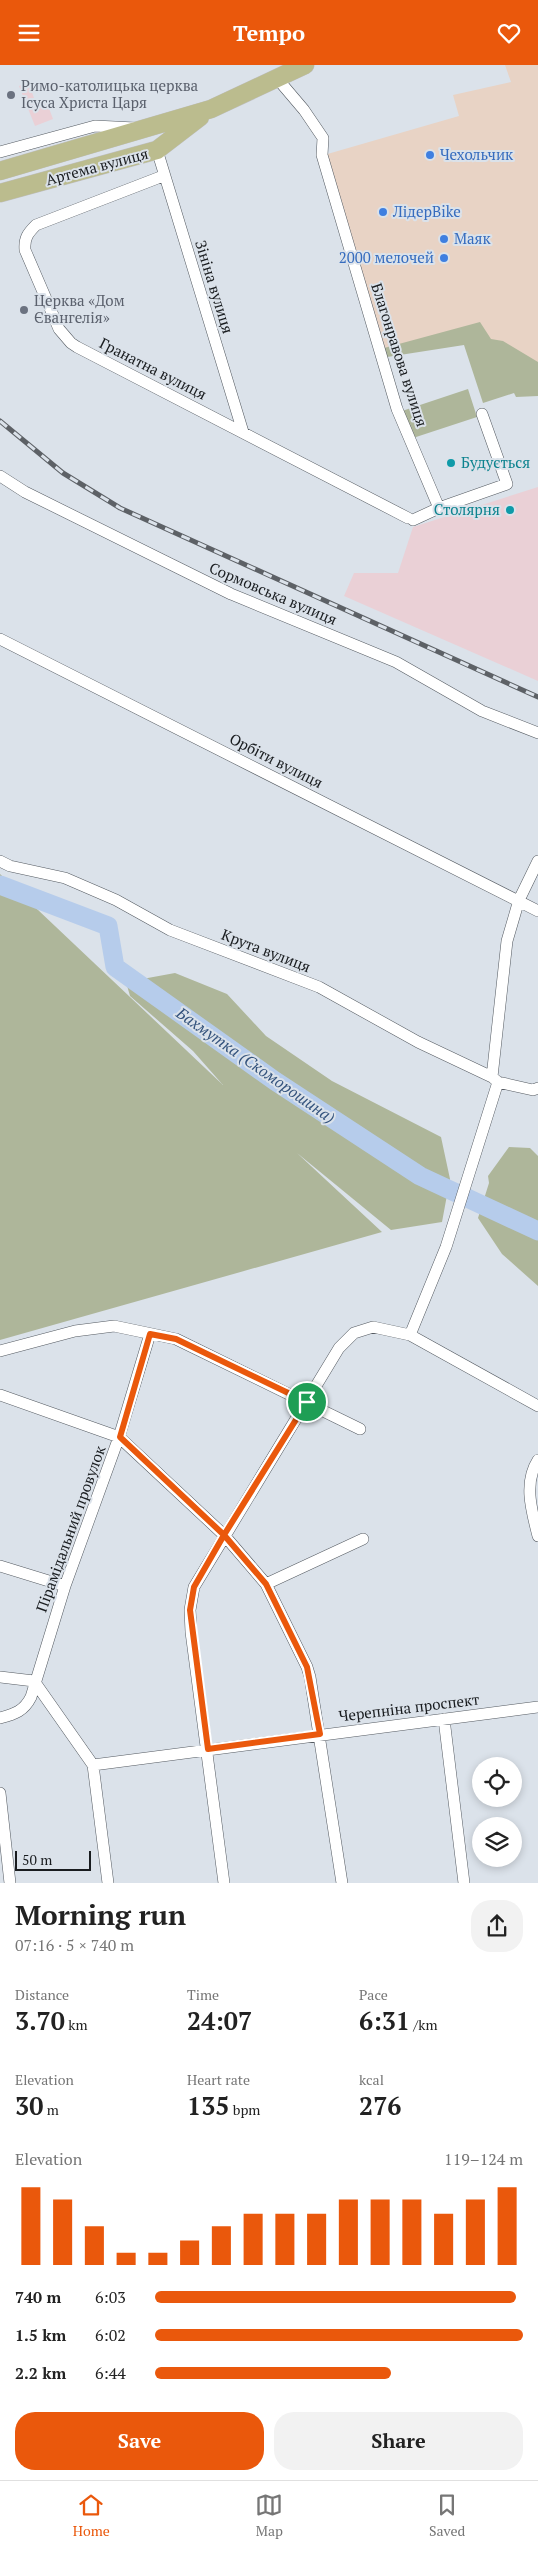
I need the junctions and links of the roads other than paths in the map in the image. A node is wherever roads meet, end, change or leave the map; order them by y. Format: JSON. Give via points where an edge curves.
{"nodes":[{"id":1,"x":305,"y":65,"type":"edge"},
{"id":2,"x":276,"y":77,"type":"junction"},
{"id":3,"x":211,"y":109,"type":"junction"},
{"id":4,"x":149,"y":128,"type":"junction"},
{"id":5,"x":157,"y":150,"type":"junction"},
{"id":6,"x":0,"y":152,"type":"edge"},
{"id":7,"x":136,"y":156,"type":"junction"},
{"id":8,"x":0,"y":171,"type":"edge"},
{"id":9,"x":164,"y":176,"type":"junction"},
{"id":10,"x":0,"y":193,"type":"edge"},
{"id":11,"x":482,"y":414,"type":"dead end"},
{"id":12,"x":244,"y":432,"type":"junction"},
{"id":13,"x":0,"y":476,"type":"edge"},
{"id":14,"x":438,"y":508,"type":"junction"},
{"id":15,"x":0,"y":639,"type":"edge"},
{"id":16,"x":538,"y":733,"type":"edge"},
{"id":17,"x":0,"y":861,"type":"edge"},
{"id":18,"x":538,"y":861,"type":"edge"},
{"id":19,"x":519,"y":900,"type":"junction"},
{"id":20,"x":538,"y":911,"type":"edge"},
{"id":21,"x":495,"y":1079,"type":"junction"},
{"id":22,"x":538,"y":1088,"type":"edge"},
{"id":23,"x":150,"y":1334,"type":"junction"},
{"id":24,"x":415,"y":1339,"type":"junction"},
{"id":25,"x":0,"y":1351,"type":"edge"},
{"id":26,"x":0,"y":1395,"type":"edge"},
{"id":27,"x":307,"y":1402,"type":"junction"},
{"id":28,"x":538,"y":1406,"type":"edge"},
{"id":29,"x":360,"y":1429,"type":"dead end"},
{"id":30,"x":120,"y":1437,"type":"junction"},
{"id":31,"x":538,"y":1460,"type":"edge"},
{"id":32,"x":224,"y":1535,"type":"junction"},
{"id":33,"x":538,"y":1536,"type":"edge"},
{"id":34,"x":363,"y":1539,"type":"dead end"},
{"id":35,"x":0,"y":1566,"type":"edge"},
{"id":36,"x":266,"y":1584,"type":"junction"},
{"id":37,"x":65,"y":1586,"type":"junction"},
{"id":38,"x":0,"y":1677,"type":"edge"},
{"id":39,"x":34,"y":1681,"type":"junction"},
{"id":40,"x":538,"y":1707,"type":"edge"},
{"id":41,"x":0,"y":1717,"type":"edge"},
{"id":42,"x":444,"y":1719,"type":"junction"},
{"id":43,"x":320,"y":1734,"type":"junction"},
{"id":44,"x":208,"y":1749,"type":"junction"},
{"id":45,"x":93,"y":1765,"type":"junction"},
{"id":46,"x":0,"y":1793,"type":"edge"},
{"id":47,"x":10,"y":1883,"type":"edge"},
{"id":48,"x":108,"y":1883,"type":"edge"},
{"id":49,"x":224,"y":1883,"type":"edge"},
{"id":50,"x":342,"y":1883,"type":"edge"},
{"id":51,"x":464,"y":1883,"type":"edge"}],
"edges":[{"from":1,"to":2,"type":"main road","name":"Артема вулиця"},
{"from":2,"to":3,"type":"main road","name":"Артема вулиця"},
{"from":2,"to":14,"type":"street","name":"Благонравова вулиця","via":[[323,138],[322,155],[397,409]]},
{"from":3,"to":4,"type":"main road","name":"Артема вулиця"},
{"from":3,"to":5,"type":"main road","name":"Артема вулиця"},
{"from":4,"to":6,"type":"street","via":[[95,126]]},
{"from":4,"to":7,"type":"main road","via":[[153,143]]},
{"from":4,"to":8,"type":"main road","name":"Артема вулиця"},
{"from":5,"to":7,"type":"main road","name":"Артема вулиця"},
{"from":5,"to":9,"type":"street","name":"Зініна вулиця"},
{"from":7,"to":10,"type":"main road","name":"Артема вулиця"},
{"from":9,"to":12,"type":"street","name":"Зініна вулиця"},
{"from":9,"to":12,"type":"street","name":"Гранатна вулиця","via":[[36,225],[24,241],[25,249],[59,329],[71,343]]},
{"from":11,"to":14,"type":"street","via":[[506,484]]},
{"from":12,"to":14,"type":"street","name":"Гранатна вулиця","via":[[411,519]]},
{"from":13,"to":16,"type":"street","name":"Сормовська вулиця","via":[[25,492],[231,595],[396,662],[482,711]]},
{"from":15,"to":19,"type":"street","name":"Орбіти вулиця"},
{"from":17,"to":21,"type":"street","name":"Крута вулиця","via":[[65,878],[116,900],[170,930],[319,987],[418,1042]]},
{"from":18,"to":19,"type":"street"},
{"from":19,"to":20,"type":"street","name":"Орбіти вулиця"},
{"from":19,"to":21,"type":"street","via":[[507,941]]},
{"from":21,"to":22,"type":"street","name":"Крута вулиця","via":[[514,1087]]},
{"from":21,"to":24,"type":"street","via":[[446,1247]]},
{"from":23,"to":25,"type":"street","via":[[114,1326],[75,1331]]},
{"from":23,"to":27,"type":"street","via":[[176,1339]]},
{"from":23,"to":30,"type":"street","name":"Пірамідальний провулок"},
{"from":24,"to":27,"type":"street","via":[[373,1327],[354,1333]]},
{"from":24,"to":28,"type":"street"},
{"from":26,"to":30,"type":"street"},
{"from":27,"to":29,"type":"street"},
{"from":27,"to":32,"type":"street"},
{"from":30,"to":32,"type":"street"},
{"from":30,"to":37,"type":"street","name":"Пірамідальний провулок"},
{"from":31,"to":33,"type":"street","via":[[530,1480]]},
{"from":32,"to":36,"type":"street"},
{"from":32,"to":44,"type":"street","via":[[194,1587],[190,1610]]},
{"from":34,"to":36,"type":"street"},
{"from":35,"to":37,"type":"street"},
{"from":36,"to":43,"type":"street","via":[[307,1667]]},
{"from":37,"to":39,"type":"street","name":"Пірамідальний провулок"},
{"from":38,"to":39,"type":"street"},
{"from":39,"to":41,"type":"street","name":"Пірамідальний провулок","via":[[26,1706],[16,1714]]},
{"from":39,"to":45,"type":"street"},
{"from":40,"to":42,"type":"street","name":"Черепніна проспект"},
{"from":42,"to":43,"type":"street","name":"Черепніна проспект"},
{"from":42,"to":51,"type":"street"},
{"from":43,"to":44,"type":"street","name":"Черепніна проспект"},
{"from":43,"to":50,"type":"street"},
{"from":44,"to":45,"type":"street","name":"Черепніна проспект"},
{"from":44,"to":49,"type":"street"},
{"from":45,"to":48,"type":"street"},
{"from":46,"to":47,"type":"street"}]}
